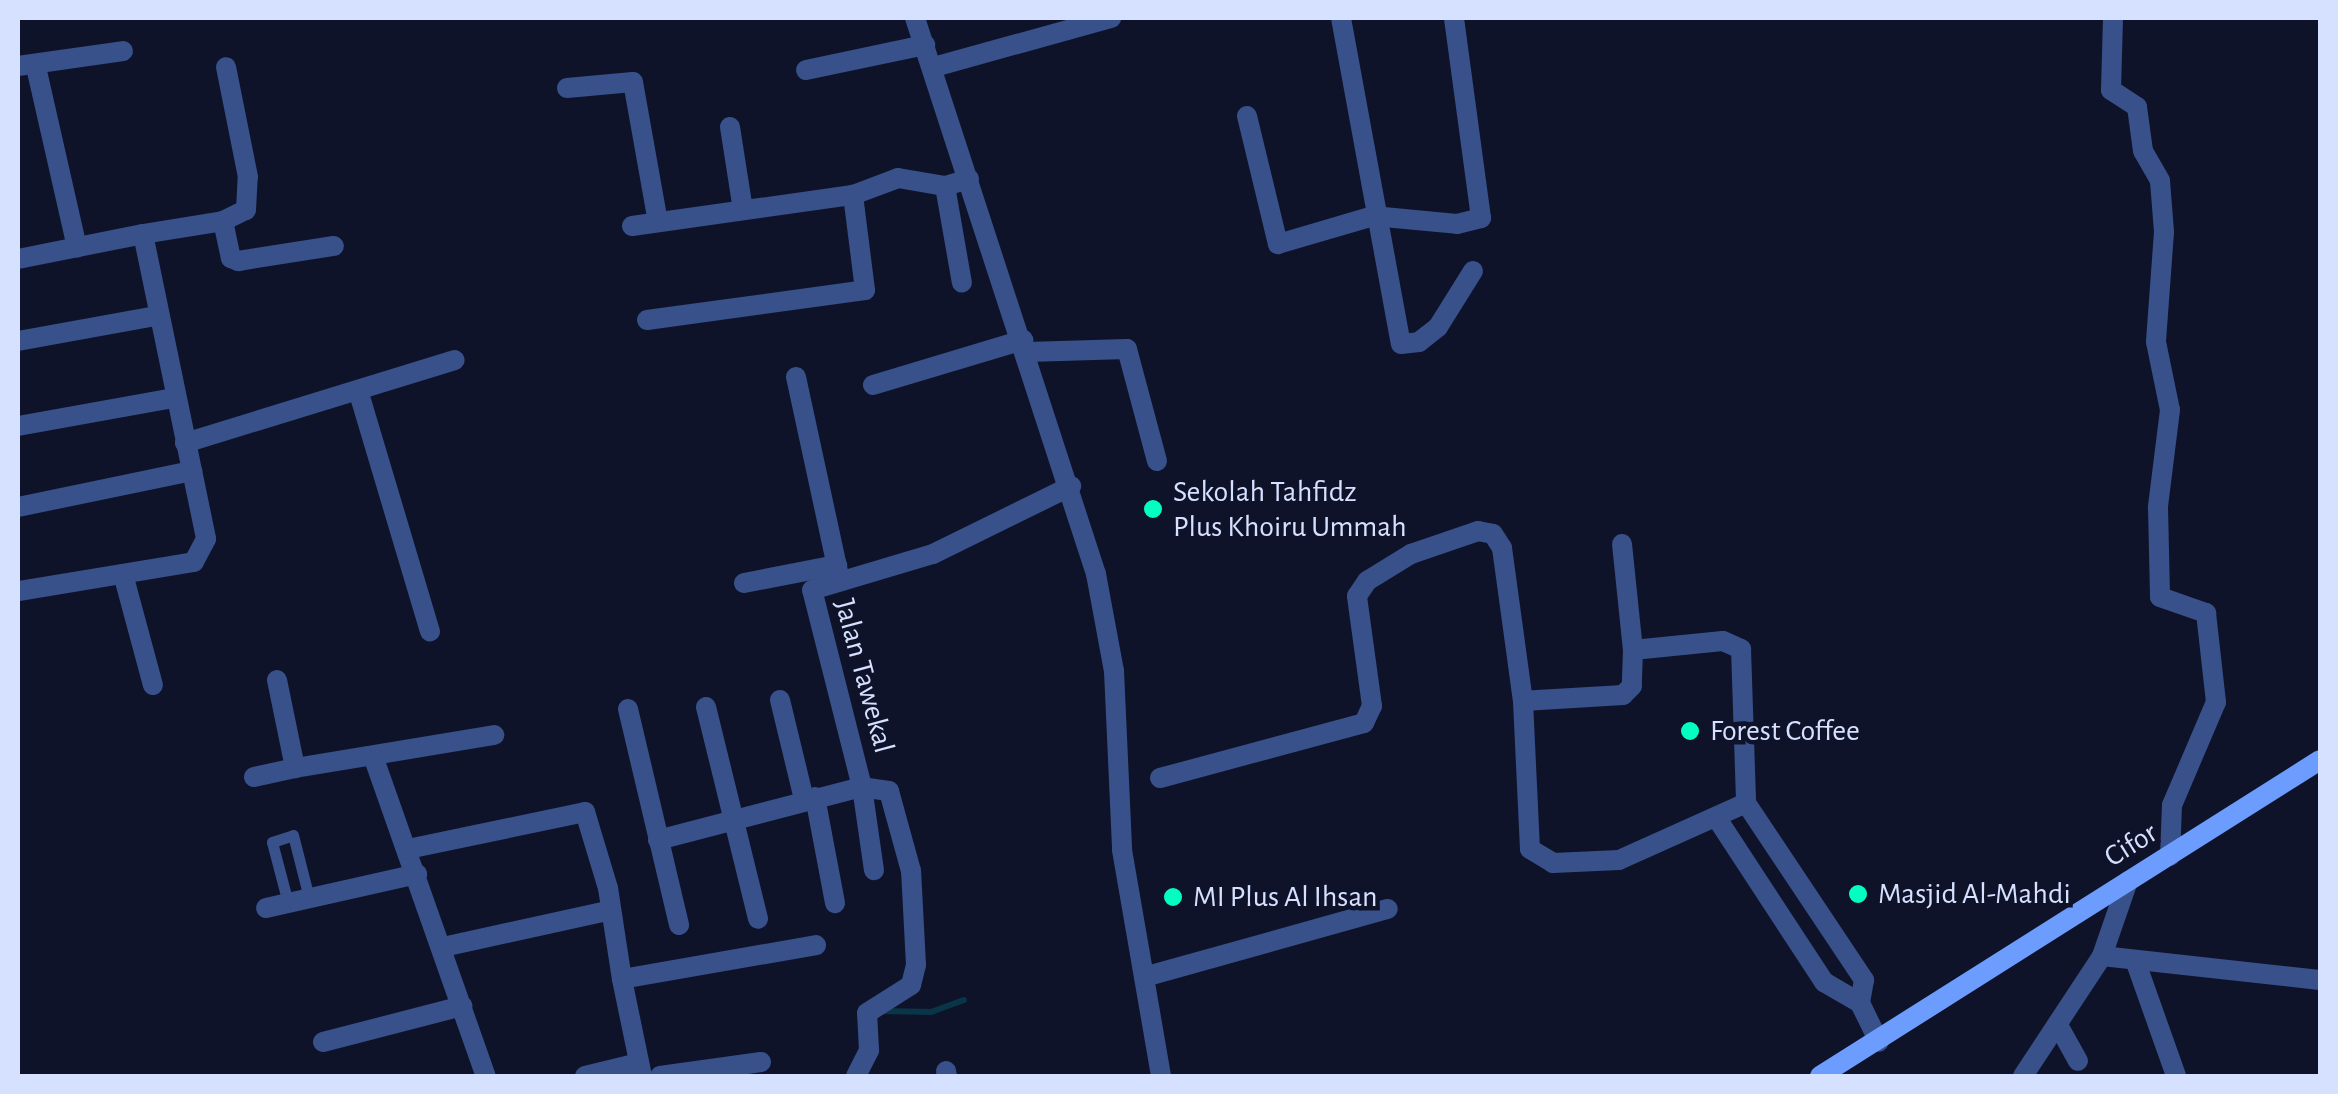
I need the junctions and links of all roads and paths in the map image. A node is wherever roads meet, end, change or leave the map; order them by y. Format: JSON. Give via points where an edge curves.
{"nodes":[{"id":1,"x":915,"y":18,"type":"edge"},
{"id":2,"x":1110,"y":18,"type":"edge"},
{"id":3,"x":1341,"y":18,"type":"edge"},
{"id":4,"x":1454,"y":18,"type":"edge"},
{"id":5,"x":2114,"y":18,"type":"edge"},
{"id":6,"x":924,"y":45,"type":"junction"},
{"id":7,"x":123,"y":50,"type":"dead end"},
{"id":8,"x":27,"y":67,"type":"edge"},
{"id":9,"x":226,"y":67,"type":"dead end"},
{"id":10,"x":934,"y":67,"type":"junction"},
{"id":11,"x":806,"y":70,"type":"dead end"},
{"id":12,"x":567,"y":88,"type":"dead end"},
{"id":13,"x":1247,"y":116,"type":"dead end"},
{"id":14,"x":730,"y":128,"type":"dead end"},
{"id":15,"x":968,"y":178,"type":"junction"},
{"id":16,"x":945,"y":186,"type":"junction"},
{"id":17,"x":853,"y":195,"type":"junction"},
{"id":18,"x":744,"y":210,"type":"junction"},
{"id":19,"x":1373,"y":216,"type":"junction"},
{"id":20,"x":223,"y":221,"type":"junction"},
{"id":21,"x":658,"y":222,"type":"junction"},
{"id":22,"x":632,"y":226,"type":"dead end"},
{"id":23,"x":143,"y":234,"type":"junction"},
{"id":24,"x":334,"y":246,"type":"dead end"},
{"id":25,"x":77,"y":247,"type":"junction"},
{"id":26,"x":18,"y":259,"type":"edge"},
{"id":27,"x":1473,"y":270,"type":"dead end"},
{"id":28,"x":962,"y":283,"type":"dead end"},
{"id":29,"x":156,"y":316,"type":"junction"},
{"id":30,"x":647,"y":320,"type":"dead end"},
{"id":31,"x":18,"y":340,"type":"edge"},
{"id":32,"x":1025,"y":346,"type":"junction"},
{"id":33,"x":455,"y":360,"type":"dead end"},
{"id":34,"x":796,"y":377,"type":"dead end"},
{"id":35,"x":873,"y":385,"type":"dead end"},
{"id":36,"x":358,"y":390,"type":"junction"},
{"id":37,"x":174,"y":398,"type":"junction"},
{"id":38,"x":18,"y":426,"type":"edge"},
{"id":39,"x":185,"y":443,"type":"junction"},
{"id":40,"x":1157,"y":461,"type":"dead end"},
{"id":41,"x":192,"y":470,"type":"junction"},
{"id":42,"x":1071,"y":486,"type":"junction"},
{"id":43,"x":18,"y":507,"type":"edge"},
{"id":44,"x":1622,"y":544,"type":"dead end"},
{"id":45,"x":839,"y":573,"type":"junction"},
{"id":46,"x":124,"y":574,"type":"junction"},
{"id":47,"x":744,"y":583,"type":"dead end"},
{"id":48,"x":18,"y":591,"type":"edge"},
{"id":49,"x":430,"y":631,"type":"dead end"},
{"id":50,"x":1633,"y":650,"type":"junction"},
{"id":51,"x":276,"y":680,"type":"dead end"},
{"id":52,"x":152,"y":685,"type":"dead end"},
{"id":53,"x":780,"y":700,"type":"dead end"},
{"id":54,"x":1523,"y":701,"type":"junction"},
{"id":55,"x":706,"y":707,"type":"dead end"},
{"id":56,"x":628,"y":709,"type":"dead end"},
{"id":57,"x":494,"y":735,"type":"dead end"},
{"id":58,"x":373,"y":756,"type":"junction"},
{"id":59,"x":2320,"y":760,"type":"edge"},
{"id":60,"x":295,"y":768,"type":"junction"},
{"id":61,"x":254,"y":777,"type":"dead end"},
{"id":62,"x":1160,"y":778,"type":"dead end"},
{"id":63,"x":862,"y":788,"type":"junction"},
{"id":64,"x":809,"y":798,"type":"junction"},
{"id":65,"x":1746,"y":803,"type":"junction"},
{"id":66,"x":734,"y":820,"type":"junction"},
{"id":67,"x":1718,"y":820,"type":"junction"},
{"id":68,"x":658,"y":840,"type":"junction"},
{"id":69,"x":408,"y":849,"type":"junction"},
{"id":70,"x":2170,"y":856,"type":"junction"},
{"id":71,"x":874,"y":870,"type":"dead end"},
{"id":72,"x":416,"y":874,"type":"junction"},
{"id":73,"x":2128,"y":881,"type":"junction"},
{"id":74,"x":298,"y":900,"type":"junction"},
{"id":75,"x":834,"y":904,"type":"dead end"},
{"id":76,"x":266,"y":908,"type":"dead end"},
{"id":77,"x":1388,"y":908,"type":"dead end"},
{"id":78,"x":607,"y":910,"type":"junction"},
{"id":79,"x":758,"y":919,"type":"dead end"},
{"id":80,"x":679,"y":924,"type":"dead end"},
{"id":81,"x":816,"y":946,"type":"dead end"},
{"id":82,"x":444,"y":947,"type":"junction"},
{"id":83,"x":2102,"y":956,"type":"junction"},
{"id":84,"x":2134,"y":960,"type":"junction"},
{"id":85,"x":1144,"y":977,"type":"junction"},
{"id":86,"x":622,"y":979,"type":"junction"},
{"id":87,"x":2320,"y":980,"type":"edge"},
{"id":88,"x":1860,"y":1003,"type":"junction"},
{"id":89,"x":462,"y":1006,"type":"junction"},
{"id":90,"x":2058,"y":1025,"type":"junction"},
{"id":91,"x":323,"y":1042,"type":"dead end"},
{"id":92,"x":1879,"y":1042,"type":"junction"},
{"id":93,"x":2078,"y":1061,"type":"dead end"},
{"id":94,"x":762,"y":1062,"type":"dead end"},
{"id":95,"x":2039,"y":1068,"type":"edge"},
{"id":96,"x":640,"y":1070,"type":"edge"},
{"id":97,"x":486,"y":1076,"type":"edge"},
{"id":98,"x":585,"y":1076,"type":"edge"},
{"id":99,"x":660,"y":1076,"type":"edge"},
{"id":100,"x":856,"y":1076,"type":"edge"},
{"id":101,"x":1161,"y":1076,"type":"edge"},
{"id":102,"x":1820,"y":1076,"type":"edge"},
{"id":103,"x":2023,"y":1076,"type":"edge"},
{"id":104,"x":2176,"y":1076,"type":"edge"}],
"edges":[{"from":1,"to":6,"type":"street"},
{"from":2,"to":10,"type":"street"},
{"from":3,"to":19,"type":"street"},
{"from":4,"to":19,"type":"street","via":[[1482,218],[1457,224]]},
{"from":5,"to":70,"type":"street","via":[[2111,90],[2136,102],[2144,151],[2160,181],[2156,342],[2170,410],[2158,507],[2160,597],[2206,614],[2216,702],[2172,805]]},
{"from":6,"to":10,"type":"street"},
{"from":6,"to":11,"type":"street"},
{"from":7,"to":8,"type":"street"},
{"from":8,"to":25,"type":"street"},
{"from":9,"to":20,"type":"street","via":[[249,195],[246,210]]},
{"from":10,"to":15,"type":"street"},
{"from":12,"to":21,"type":"street","via":[[633,82]]},
{"from":13,"to":19,"type":"street","via":[[1278,244]]},
{"from":14,"to":18,"type":"street"},
{"from":15,"to":16,"type":"street"},
{"from":15,"to":32,"type":"street"},
{"from":16,"to":17,"type":"street","via":[[898,178]]},
{"from":16,"to":28,"type":"street"},
{"from":17,"to":18,"type":"street"},
{"from":17,"to":30,"type":"street","via":[[865,290]]},
{"from":18,"to":21,"type":"street"},
{"from":19,"to":27,"type":"street","via":[[1402,344],[1419,342],[1438,327]]},
{"from":20,"to":23,"type":"street"},
{"from":20,"to":24,"type":"street","via":[[231,258],[238,261]]},
{"from":21,"to":22,"type":"street"},
{"from":23,"to":25,"type":"street"},
{"from":23,"to":29,"type":"street"},
{"from":25,"to":26,"type":"street"},
{"from":29,"to":31,"type":"street"},
{"from":29,"to":37,"type":"street"},
{"from":32,"to":35,"type":"street"},
{"from":32,"to":40,"type":"street","via":[[1126,349]]},
{"from":32,"to":42,"type":"street"},
{"from":33,"to":36,"type":"street"},
{"from":34,"to":45,"type":"street"},
{"from":36,"to":39,"type":"street"},
{"from":36,"to":49,"type":"street"},
{"from":37,"to":38,"type":"street"},
{"from":37,"to":39,"type":"street"},
{"from":39,"to":41,"type":"street"},
{"from":41,"to":43,"type":"street"},
{"from":41,"to":46,"type":"street","via":[[203,552],[194,562]]},
{"from":42,"to":45,"type":"street","name":"Jalan Tawekal","via":[[958,544]]},
{"from":42,"to":85,"type":"street","via":[[1114,671],[1122,850]]},
{"from":44,"to":50,"type":"street"},
{"from":45,"to":47,"type":"street"},
{"from":45,"to":63,"type":"street","name":"Jalan Tawekal","via":[[814,588],[812,599]]},
{"from":46,"to":48,"type":"street"},
{"from":46,"to":52,"type":"street"},
{"from":50,"to":54,"type":"street","via":[[1632,686],[1623,696]]},
{"from":50,"to":65,"type":"street","via":[[1723,641],[1741,648]]},
{"from":51,"to":60,"type":"street"},
{"from":53,"to":64,"type":"street"},
{"from":54,"to":62,"type":"street","via":[[1502,548],[1493,534],[1478,531],[1411,554],[1357,596],[1372,706],[1364,722]]},
{"from":54,"to":67,"type":"street","via":[[1530,848],[1538,858],[1619,860]]},
{"from":55,"to":66,"type":"street"},
{"from":56,"to":68,"type":"street"},
{"from":57,"to":58,"type":"street"},
{"from":58,"to":60,"type":"street"},
{"from":58,"to":69,"type":"street"},
{"from":59,"to":70,"type":"street","name":"Cifor"},
{"from":60,"to":61,"type":"street"},
{"from":63,"to":64,"type":"street","name":"Jalan Tawekal"},
{"from":63,"to":71,"type":"street"},
{"from":63,"to":100,"type":"street","via":[[890,790],[912,871],[916,965],[910,985],[868,1012],[869,1050]]},
{"from":64,"to":66,"type":"street","name":"Jalan Tawekal"},
{"from":64,"to":75,"type":"street"},
{"from":65,"to":67,"type":"street"},
{"from":65,"to":88,"type":"street","via":[[1864,980]]},
{"from":66,"to":68,"type":"street","name":"Jalan Tawekal"},
{"from":66,"to":79,"type":"street"},
{"from":67,"to":88,"type":"street","via":[[1824,982]]},
{"from":68,"to":80,"type":"street"},
{"from":69,"to":72,"type":"street"},
{"from":69,"to":78,"type":"street","via":[[585,812],[608,888]]},
{"from":70,"to":73,"type":"street","name":"Cifor"},
{"from":72,"to":74,"type":"street"},
{"from":72,"to":82,"type":"street"},
{"from":73,"to":83,"type":"street"},
{"from":73,"to":92,"type":"street","name":"Cifor"},
{"from":74,"to":74,"type":"lane","via":[[293,834],[272,842]]},
{"from":74,"to":76,"type":"street"},
{"from":77,"to":85,"type":"street"},
{"from":78,"to":82,"type":"street"},
{"from":78,"to":86,"type":"street"},
{"from":81,"to":86,"type":"street"},
{"from":82,"to":89,"type":"street"},
{"from":83,"to":84,"type":"street"},
{"from":83,"to":90,"type":"street"},
{"from":84,"to":87,"type":"street"},
{"from":84,"to":104,"type":"street"},
{"from":85,"to":101,"type":"street"},
{"from":86,"to":96,"type":"street"},
{"from":88,"to":92,"type":"street"},
{"from":89,"to":91,"type":"street"},
{"from":89,"to":97,"type":"street"},
{"from":90,"to":93,"type":"street"},
{"from":90,"to":95,"type":"street"},
{"from":92,"to":102,"type":"street","name":"Cifor"},
{"from":94,"to":99,"type":"street"},
{"from":95,"to":103,"type":"street"},
{"from":96,"to":98,"type":"street"}]}
